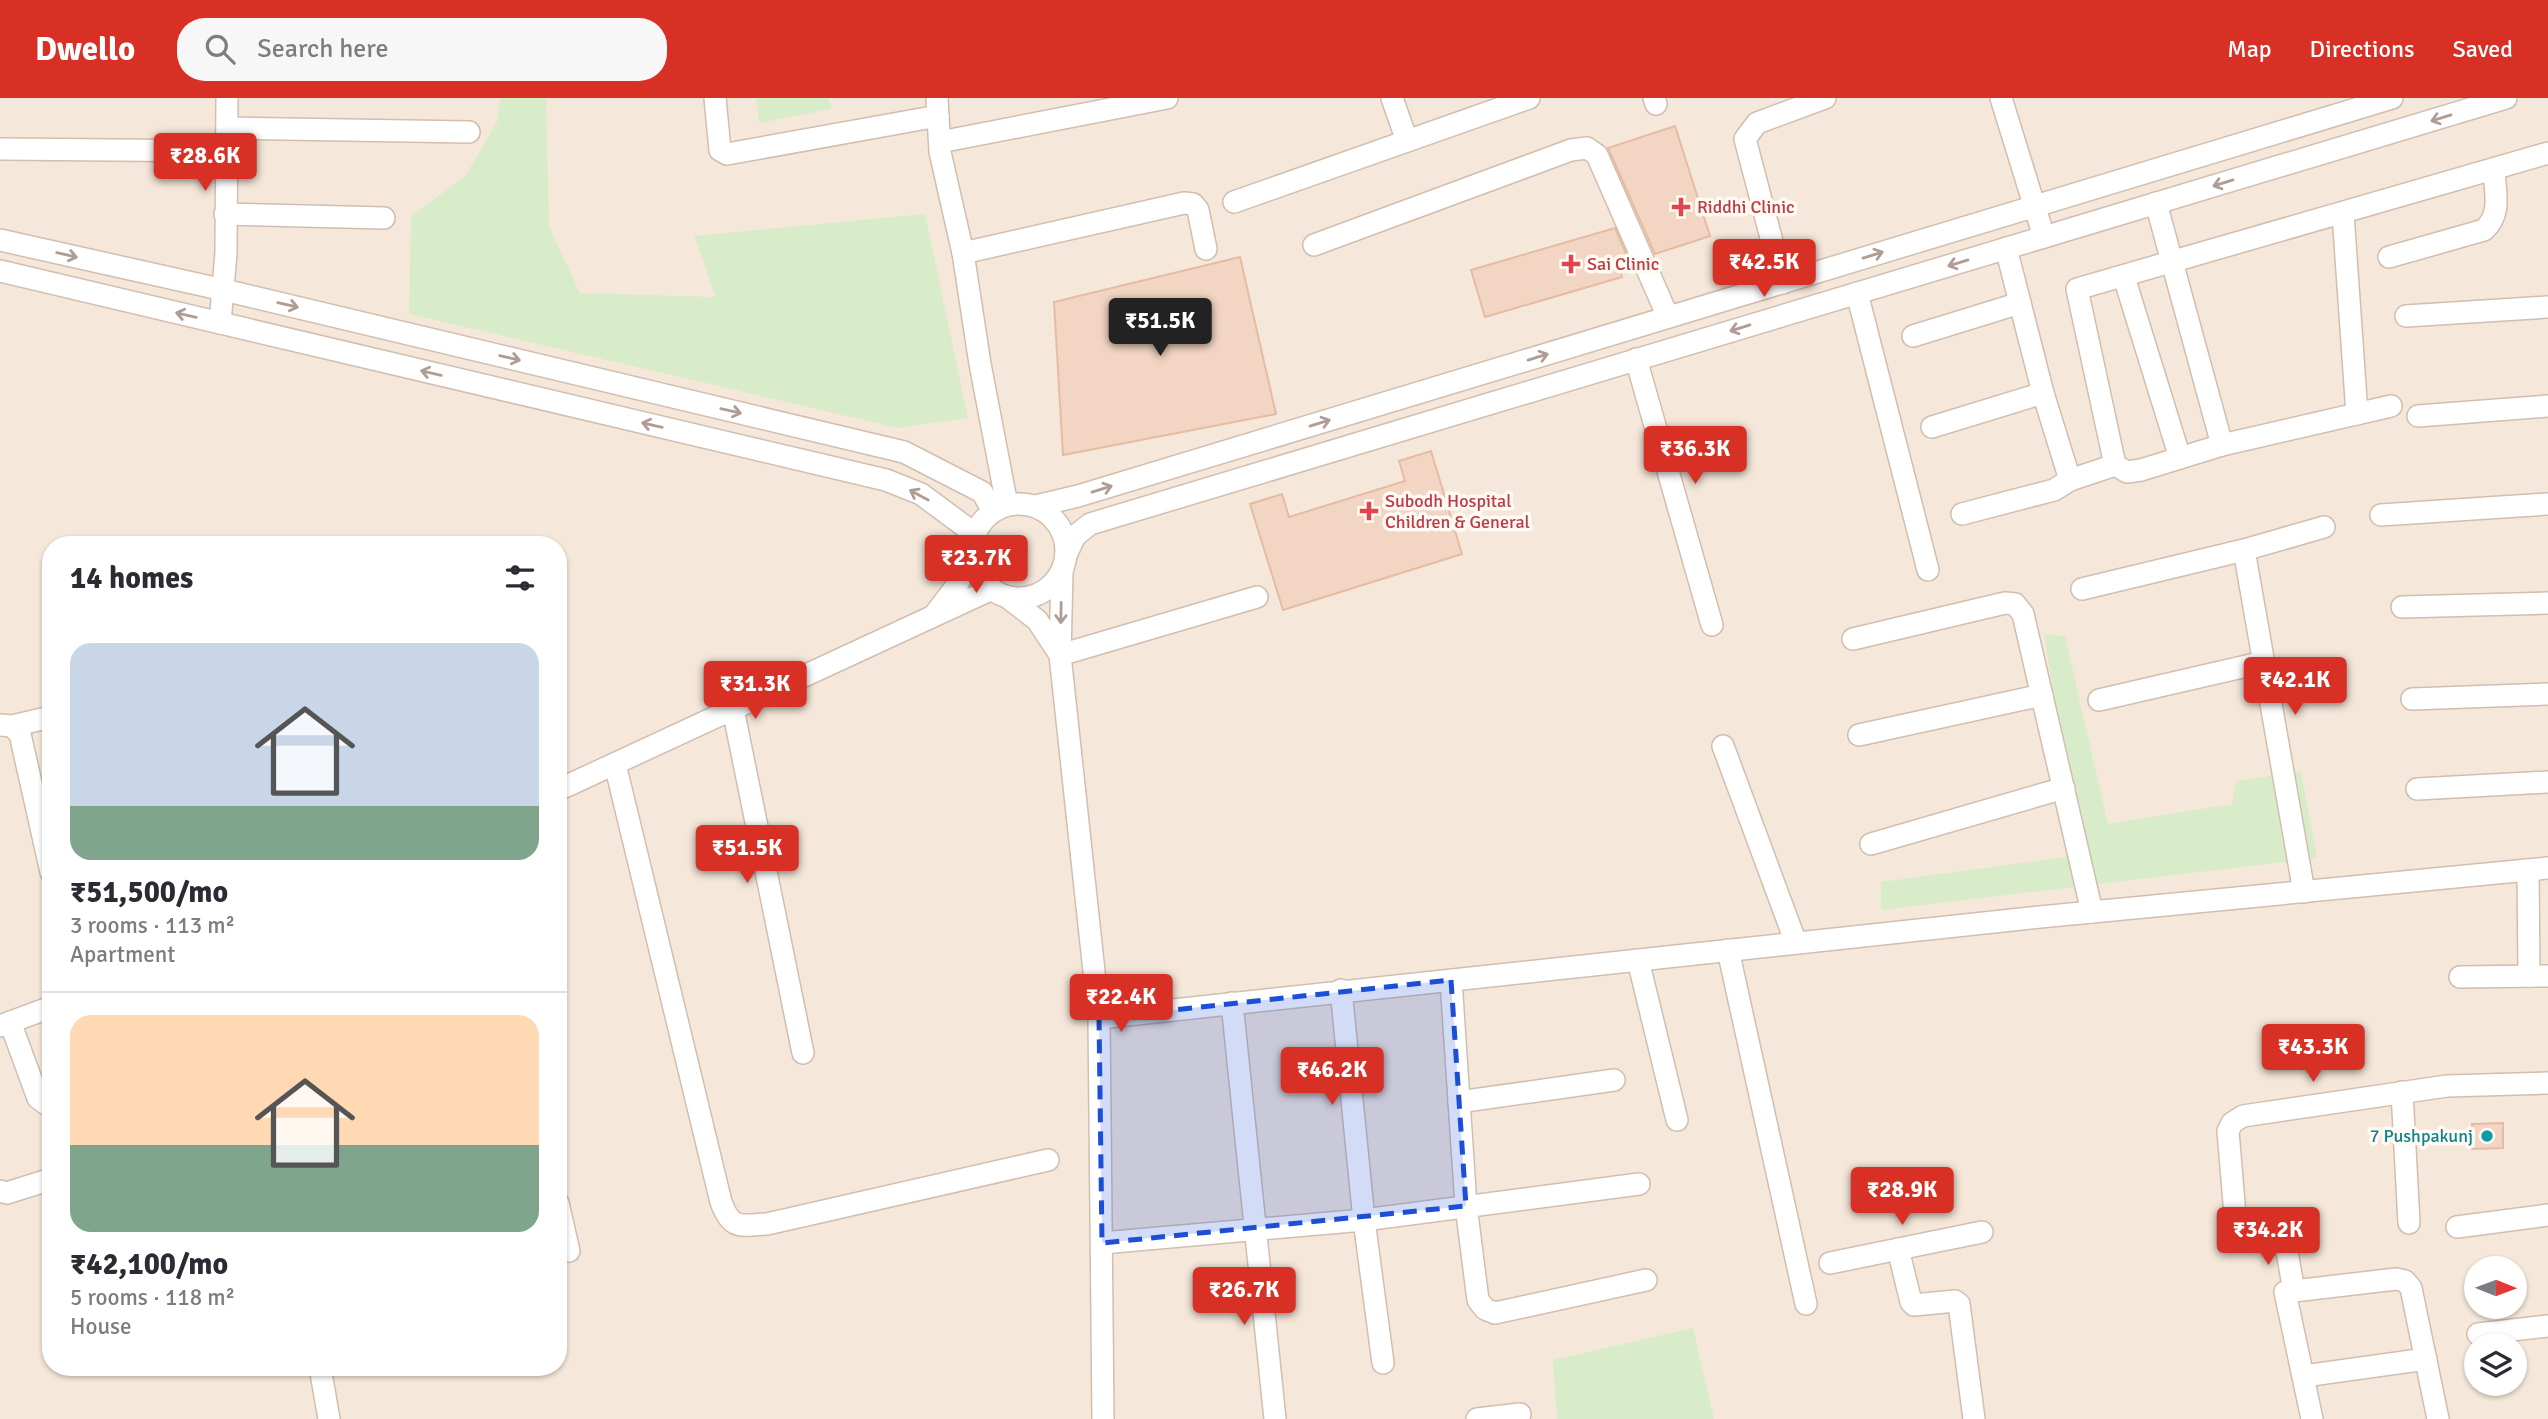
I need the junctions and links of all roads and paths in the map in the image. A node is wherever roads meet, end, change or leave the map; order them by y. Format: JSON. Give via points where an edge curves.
{"nodes":[{"id":1,"x":227,"y":98,"type":"edge"},
{"id":2,"x":715,"y":98,"type":"edge"},
{"id":3,"x":1167,"y":98,"type":"edge"},
{"id":4,"x":1392,"y":98,"type":"edge"},
{"id":5,"x":1529,"y":98,"type":"edge"},
{"id":6,"x":1825,"y":98,"type":"edge"},
{"id":7,"x":2001,"y":98,"type":"edge"},
{"id":8,"x":2392,"y":98,"type":"edge"},
{"id":9,"x":2507,"y":98,"type":"edge"},
{"id":10,"x":2366,"y":102,"type":"edge"},
{"id":11,"x":937,"y":107,"type":"edge"},
{"id":12,"x":227,"y":128,"type":"junction"},
{"id":13,"x":468,"y":132,"type":"dead end"},
{"id":14,"x":1407,"y":141,"type":"junction"},
{"id":15,"x":940,"y":142,"type":"junction"},
{"id":16,"x":0,"y":149,"type":"edge"},
{"id":17,"x":228,"y":151,"type":"junction"},
{"id":18,"x":2548,"y":153,"type":"edge"},
{"id":19,"x":2494,"y":170,"type":"junction"},
{"id":20,"x":1234,"y":202,"type":"dead end"},
{"id":21,"x":2156,"y":203,"type":"junction"},
{"id":22,"x":2035,"y":206,"type":"junction"},
{"id":23,"x":225,"y":214,"type":"junction"},
{"id":24,"x":2343,"y":214,"type":"junction"},
{"id":25,"x":384,"y":218,"type":"dead end"},
{"id":26,"x":2044,"y":237,"type":"junction"},
{"id":27,"x":0,"y":240,"type":"edge"},
{"id":28,"x":1314,"y":245,"type":"dead end"},
{"id":29,"x":1206,"y":248,"type":"dead end"},
{"id":30,"x":2006,"y":248,"type":"junction"},
{"id":31,"x":963,"y":253,"type":"junction"},
{"id":32,"x":2389,"y":257,"type":"dead end"},
{"id":33,"x":2172,"y":263,"type":"junction"},
{"id":34,"x":0,"y":271,"type":"edge"},
{"id":35,"x":2124,"y":277,"type":"junction"},
{"id":36,"x":1783,"y":283,"type":"junction"},
{"id":37,"x":224,"y":290,"type":"junction"},
{"id":38,"x":1857,"y":293,"type":"junction"},
{"id":39,"x":2020,"y":303,"type":"junction"},
{"id":40,"x":2548,"y":307,"type":"edge"},
{"id":41,"x":2406,"y":316,"type":"dead end"},
{"id":42,"x":1668,"y":317,"type":"junction"},
{"id":43,"x":220,"y":323,"type":"junction"},
{"id":44,"x":1913,"y":336,"type":"dead end"},
{"id":45,"x":1636,"y":359,"type":"junction"},
{"id":46,"x":2043,"y":393,"type":"junction"},
{"id":47,"x":2391,"y":406,"type":"dead end"},
{"id":48,"x":2548,"y":406,"type":"edge"},
{"id":49,"x":2357,"y":414,"type":"junction"},
{"id":50,"x":2418,"y":416,"type":"dead end"},
{"id":51,"x":1932,"y":427,"type":"dead end"},
{"id":52,"x":2222,"y":445,"type":"junction"},
{"id":53,"x":2180,"y":458,"type":"junction"},
{"id":54,"x":2115,"y":465,"type":"junction"},
{"id":55,"x":2070,"y":480,"type":"junction"},
{"id":56,"x":2548,"y":504,"type":"edge"},
{"id":57,"x":1036,"y":506,"type":"junction"},
{"id":58,"x":1000,"y":508,"type":"junction"},
{"id":59,"x":1962,"y":514,"type":"dead end"},
{"id":60,"x":2381,"y":515,"type":"dead end"},
{"id":61,"x":2324,"y":527,"type":"dead end"},
{"id":62,"x":974,"y":541,"type":"junction"},
{"id":63,"x":2244,"y":550,"type":"junction"},
{"id":64,"x":1064,"y":563,"type":"junction"},
{"id":65,"x":1928,"y":570,"type":"dead end"},
{"id":66,"x":2082,"y":589,"type":"dead end"},
{"id":67,"x":1000,"y":593,"type":"junction"},
{"id":68,"x":1257,"y":597,"type":"dead end"},
{"id":69,"x":2548,"y":603,"type":"edge"},
{"id":70,"x":2402,"y":607,"type":"dead end"},
{"id":71,"x":934,"y":615,"type":"junction"},
{"id":72,"x":1712,"y":625,"type":"dead end"},
{"id":73,"x":1853,"y":639,"type":"dead end"},
{"id":74,"x":1060,"y":654,"type":"junction"},
{"id":75,"x":2264,"y":662,"type":"junction"},
{"id":76,"x":2548,"y":694,"type":"edge"},
{"id":77,"x":2042,"y":695,"type":"junction"},
{"id":78,"x":2412,"y":699,"type":"dead end"},
{"id":79,"x":2099,"y":700,"type":"dead end"},
{"id":80,"x":733,"y":709,"type":"junction"},
{"id":81,"x":42,"y":719,"type":"edge"},
{"id":82,"x":6,"y":725,"type":"edge"},
{"id":83,"x":1859,"y":735,"type":"dead end"},
{"id":84,"x":1723,"y":746,"type":"dead end"},
{"id":85,"x":615,"y":764,"type":"junction"},
{"id":86,"x":2548,"y":782,"type":"edge"},
{"id":87,"x":567,"y":786,"type":"edge"},
{"id":88,"x":2064,"y":788,"type":"junction"},
{"id":89,"x":2417,"y":789,"type":"dead end"},
{"id":90,"x":42,"y":832,"type":"edge"},
{"id":91,"x":1871,"y":844,"type":"dead end"},
{"id":92,"x":2538,"y":869,"type":"edge"},
{"id":93,"x":2304,"y":892,"type":"junction"},
{"id":94,"x":2092,"y":912,"type":"junction"},
{"id":95,"x":1796,"y":943,"type":"junction"},
{"id":96,"x":1728,"y":950,"type":"junction"},
{"id":97,"x":1638,"y":960,"type":"junction"},
{"id":98,"x":2538,"y":976,"type":"edge"},
{"id":99,"x":2460,"y":977,"type":"dead end"},
{"id":100,"x":1451,"y":980,"type":"junction"},
{"id":101,"x":1342,"y":990,"type":"junction"},
{"id":102,"x":1233,"y":1003,"type":"junction"},
{"id":103,"x":42,"y":1010,"type":"edge"},
{"id":104,"x":1099,"y":1018,"type":"junction"},
{"id":105,"x":5,"y":1024,"type":"edge"},
{"id":106,"x":803,"y":1053,"type":"dead end"},
{"id":107,"x":1614,"y":1080,"type":"dead end"},
{"id":108,"x":2548,"y":1083,"type":"edge"},
{"id":109,"x":2402,"y":1092,"type":"junction"},
{"id":110,"x":42,"y":1101,"type":"edge"},
{"id":111,"x":1459,"y":1102,"type":"junction"},
{"id":112,"x":1677,"y":1120,"type":"dead end"},
{"id":113,"x":1048,"y":1160,"type":"dead end"},
{"id":114,"x":42,"y":1182,"type":"edge"},
{"id":115,"x":1639,"y":1184,"type":"dead end"},
{"id":116,"x":0,"y":1191,"type":"edge"},
{"id":117,"x":1466,"y":1206,"type":"junction"},
{"id":118,"x":2548,"y":1215,"type":"edge"},
{"id":119,"x":1364,"y":1220,"type":"junction"},
{"id":120,"x":2409,"y":1223,"type":"dead end"},
{"id":121,"x":2457,"y":1227,"type":"dead end"},
{"id":122,"x":1255,"y":1230,"type":"junction"},
{"id":123,"x":1982,"y":1232,"type":"dead end"},
{"id":124,"x":2284,"y":1235,"type":"dead end"},
{"id":125,"x":2237,"y":1239,"type":"dead end"},
{"id":126,"x":567,"y":1242,"type":"edge"},
{"id":127,"x":1102,"y":1243,"type":"junction"},
{"id":128,"x":1898,"y":1249,"type":"junction"},
{"id":129,"x":569,"y":1251,"type":"dead end"},
{"id":130,"x":1830,"y":1263,"type":"dead end"},
{"id":131,"x":1646,"y":1280,"type":"dead end"},
{"id":132,"x":2294,"y":1290,"type":"junction"},
{"id":133,"x":1806,"y":1304,"type":"dead end"},
{"id":134,"x":2548,"y":1326,"type":"edge"},
{"id":135,"x":2487,"y":1333,"type":"edge"},
{"id":136,"x":2426,"y":1359,"type":"junction"},
{"id":137,"x":1382,"y":1363,"type":"dead end"},
{"id":138,"x":322,"y":1376,"type":"edge"},
{"id":139,"x":2304,"y":1376,"type":"junction"},
{"id":140,"x":1520,"y":1414,"type":"dead end"},
{"id":141,"x":329,"y":1419,"type":"edge"},
{"id":142,"x":1104,"y":1419,"type":"edge"},
{"id":143,"x":1275,"y":1419,"type":"edge"},
{"id":144,"x":1477,"y":1419,"type":"edge"},
{"id":145,"x":1973,"y":1419,"type":"edge"},
{"id":146,"x":2312,"y":1419,"type":"edge"},
{"id":147,"x":2438,"y":1419,"type":"edge"}],
"edges":[{"from":1,"to":12,"type":"street"},
{"from":2,"to":11,"type":"street","via":[[720,150],[727,154]]},
{"from":3,"to":15,"type":"street"},
{"from":4,"to":14,"type":"street"},
{"from":5,"to":14,"type":"street"},
{"from":6,"to":36,"type":"street","via":[[1757,123],[1745,139]]},
{"from":7,"to":22,"type":"street"},
{"from":8,"to":10,"type":"street"},
{"from":9,"to":21,"type":"street","one_way":true},
{"from":10,"to":22,"type":"street"},
{"from":11,"to":15,"type":"street"},
{"from":12,"to":13,"type":"street"},
{"from":12,"to":17,"type":"street"},
{"from":14,"to":20,"type":"street"},
{"from":15,"to":31,"type":"street"},
{"from":16,"to":17,"type":"street"},
{"from":17,"to":23,"type":"street"},
{"from":18,"to":19,"type":"street"},
{"from":19,"to":24,"type":"street"},
{"from":19,"to":32,"type":"street","via":[[2496,214],[2484,230]]},
{"from":21,"to":26,"type":"street"},
{"from":21,"to":33,"type":"street"},
{"from":22,"to":26,"type":"street"},
{"from":36,"to":22,"type":"street","one_way":true},
{"from":23,"to":25,"type":"street"},
{"from":23,"to":37,"type":"street"},
{"from":24,"to":33,"type":"street"},
{"from":24,"to":49,"type":"street"},
{"from":26,"to":30,"type":"street"},
{"from":27,"to":37,"type":"street","one_way":true},
{"from":28,"to":42,"type":"street","via":[[1570,150],[1587,148],[1597,155]]},
{"from":29,"to":31,"type":"street","via":[[1198,210],[1184,203]]},
{"from":30,"to":38,"type":"street","one_way":true},
{"from":30,"to":39,"type":"street"},
{"from":31,"to":58,"type":"street"},
{"from":33,"to":35,"type":"street"},
{"from":33,"to":52,"type":"street"},
{"from":43,"to":34,"type":"street","one_way":true},
{"from":35,"to":53,"type":"street"},
{"from":35,"to":54,"type":"street","via":[[2077,289]]},
{"from":36,"to":42,"type":"street"},
{"from":37,"to":43,"type":"street"},
{"from":37,"to":58,"type":"street","one_way":true,"via":[[904,453],[982,492]]},
{"from":38,"to":45,"type":"street","one_way":true},
{"from":38,"to":65,"type":"street"},
{"from":39,"to":44,"type":"street"},
{"from":39,"to":46,"type":"street"},
{"from":40,"to":41,"type":"street"},
{"from":57,"to":42,"type":"street","one_way":true},
{"from":62,"to":43,"type":"street","one_way":true,"via":[[921,494],[886,480]]},
{"from":45,"to":64,"type":"street","via":[[1090,524],[1075,536]]},
{"from":45,"to":72,"type":"street"},
{"from":46,"to":51,"type":"street"},
{"from":46,"to":55,"type":"street"},
{"from":47,"to":49,"type":"street"},
{"from":48,"to":50,"type":"street"},
{"from":49,"to":52,"type":"street"},
{"from":52,"to":53,"type":"street"},
{"from":53,"to":54,"type":"street","via":[[2127,471]]},
{"from":54,"to":55,"type":"street"},
{"from":55,"to":59,"type":"street","via":[[2054,490]]},
{"from":56,"to":60,"type":"street"},
{"from":57,"to":58,"type":"street","via":[[1022,503]]},
{"from":57,"to":64,"type":"street","via":[[1059,525],[1065,538]]},
{"from":58,"to":62,"type":"street","via":[[982,521]]},
{"from":61,"to":63,"type":"street"},
{"from":62,"to":67,"type":"street","via":[[974,563],[981,578]]},
{"from":62,"to":71,"type":"street","via":[[958,584]]},
{"from":63,"to":66,"type":"street"},
{"from":63,"to":75,"type":"street"},
{"from":64,"to":67,"type":"street","via":[[1053,584],[1039,594],[1023,598]]},
{"from":64,"to":74,"type":"street","one_way":true},
{"from":67,"to":71,"type":"street"},
{"from":67,"to":74,"type":"street","via":[[1037,620]]},
{"from":68,"to":74,"type":"street"},
{"from":69,"to":70,"type":"street"},
{"from":71,"to":80,"type":"street"},
{"from":73,"to":77,"type":"street","via":[[2015,604],[2023,614]]},
{"from":74,"to":104,"type":"street"},
{"from":75,"to":79,"type":"street"},
{"from":75,"to":93,"type":"street"},
{"from":76,"to":78,"type":"street"},
{"from":77,"to":83,"type":"street"},
{"from":77,"to":88,"type":"street"},
{"from":80,"to":85,"type":"street"},
{"from":80,"to":106,"type":"street"},
{"from":81,"to":82,"type":"street"},
{"from":82,"to":90,"type":"street","via":[[20,734]]},
{"from":84,"to":95,"type":"street"},
{"from":85,"to":87,"type":"street"},
{"from":85,"to":113,"type":"street","via":[[727,1218],[738,1225],[767,1224]]},
{"from":86,"to":89,"type":"street"},
{"from":88,"to":91,"type":"street"},
{"from":88,"to":94,"type":"street"},
{"from":92,"to":93,"type":"street"},
{"from":92,"to":98,"type":"street"},
{"from":93,"to":94,"type":"street"},
{"from":94,"to":95,"type":"street"},
{"from":95,"to":96,"type":"street"},
{"from":96,"to":97,"type":"street"},
{"from":96,"to":133,"type":"street"},
{"from":97,"to":100,"type":"street"},
{"from":97,"to":112,"type":"street"},
{"from":98,"to":99,"type":"street"},
{"from":100,"to":101,"type":"street"},
{"from":100,"to":111,"type":"street"},
{"from":101,"to":102,"type":"street"},
{"from":101,"to":119,"type":"street"},
{"from":102,"to":104,"type":"street"},
{"from":102,"to":122,"type":"street"},
{"from":103,"to":105,"type":"street"},
{"from":104,"to":127,"type":"street"},
{"from":105,"to":110,"type":"street"},
{"from":107,"to":111,"type":"street"},
{"from":108,"to":109,"type":"street"},
{"from":109,"to":120,"type":"street"},
{"from":109,"to":125,"type":"street","via":[[2270,1111],[2232,1123],[2228,1131]]},
{"from":111,"to":117,"type":"street"},
{"from":114,"to":116,"type":"street"},
{"from":115,"to":117,"type":"street"},
{"from":117,"to":119,"type":"street"},
{"from":117,"to":131,"type":"street","via":[[1478,1300],[1485,1309],[1495,1313]]},
{"from":118,"to":121,"type":"street"},
{"from":119,"to":122,"type":"street"},
{"from":119,"to":137,"type":"street"},
{"from":122,"to":127,"type":"street"},
{"from":122,"to":143,"type":"street"},
{"from":123,"to":128,"type":"street"},
{"from":124,"to":132,"type":"street"},
{"from":126,"to":129,"type":"street"},
{"from":127,"to":142,"type":"street"},
{"from":128,"to":130,"type":"street"},
{"from":128,"to":145,"type":"street","via":[[1914,1305],[1959,1304]]},
{"from":132,"to":136,"type":"street","via":[[2405,1281],[2411,1288]]},
{"from":132,"to":139,"type":"street","via":[[2285,1292]]},
{"from":134,"to":135,"type":"street"},
{"from":136,"to":139,"type":"street"},
{"from":136,"to":147,"type":"street"},
{"from":138,"to":141,"type":"street"},
{"from":139,"to":146,"type":"street"},
{"from":140,"to":144,"type":"street"}]}
